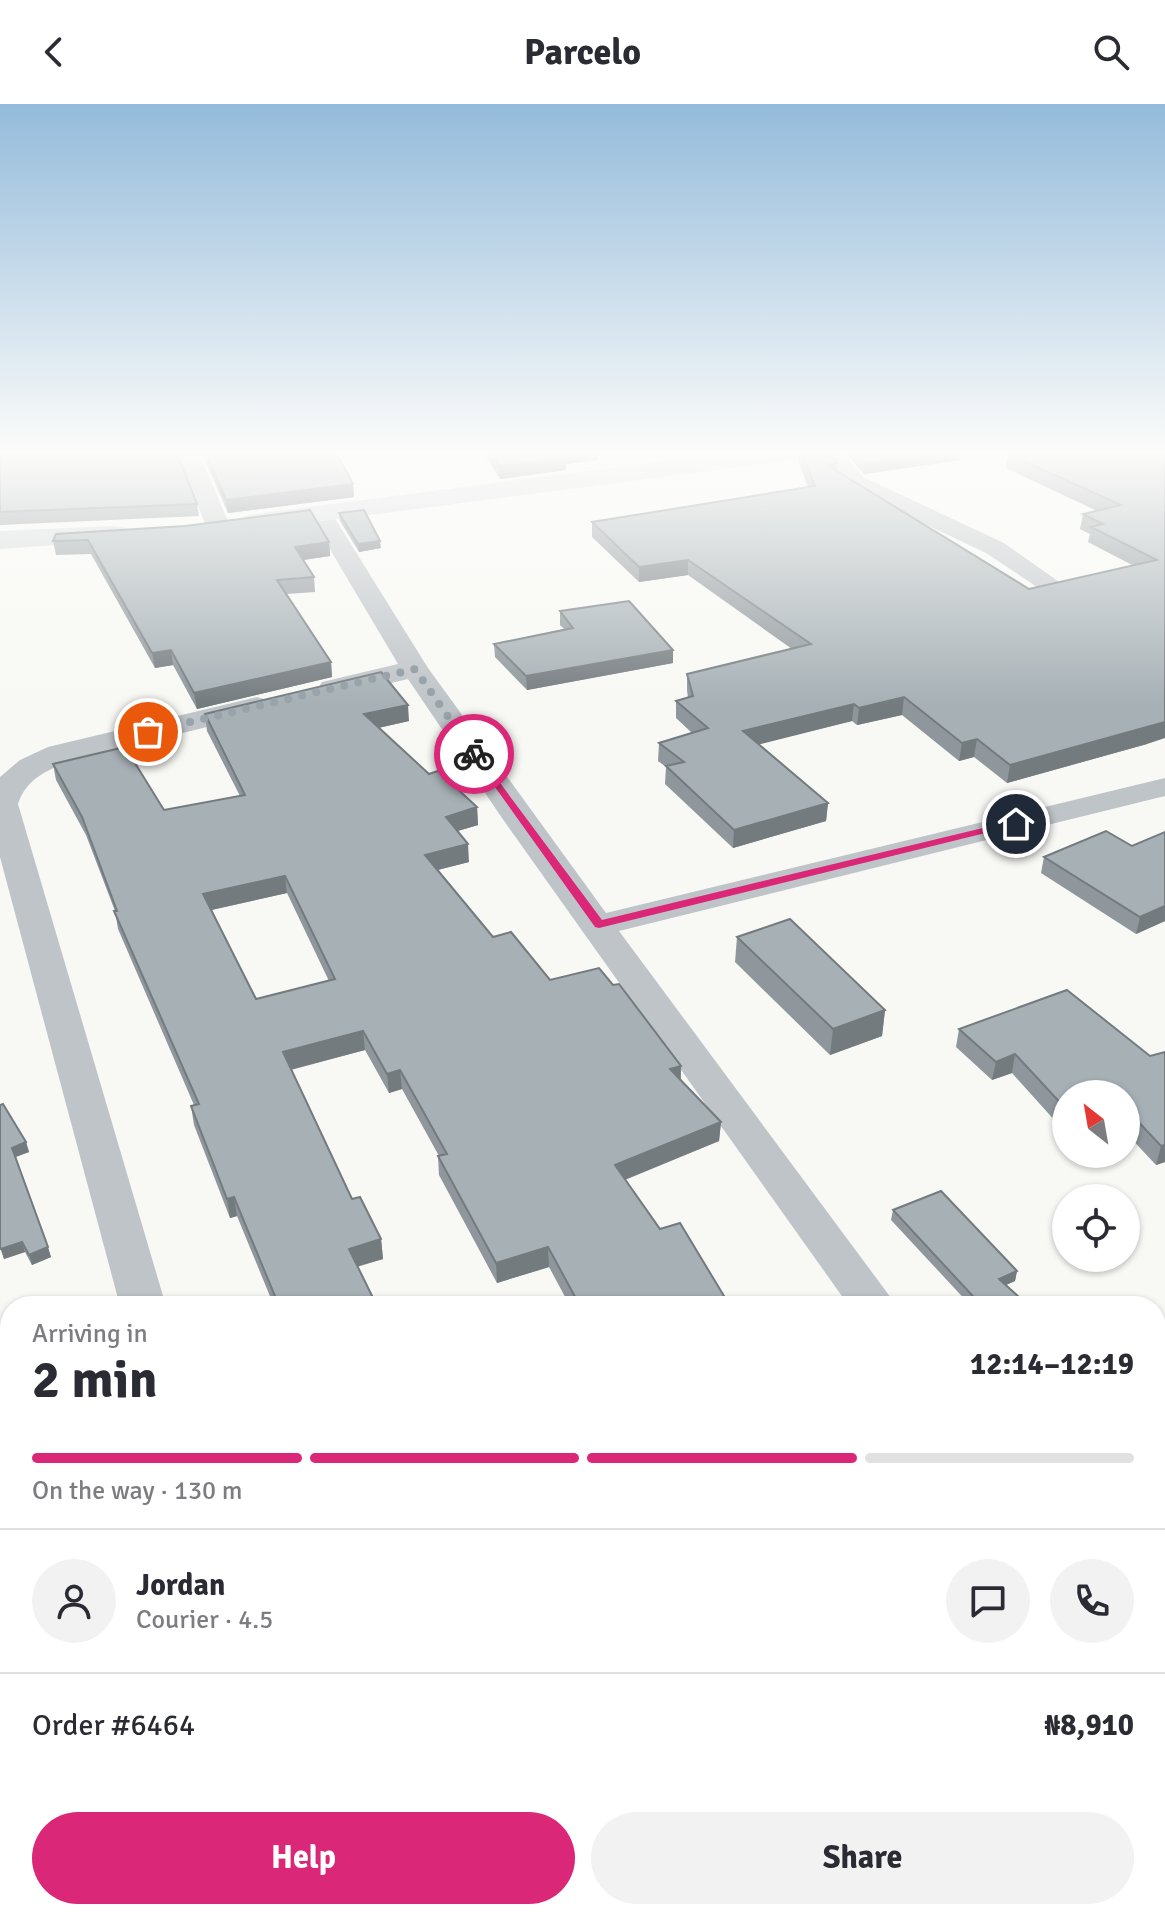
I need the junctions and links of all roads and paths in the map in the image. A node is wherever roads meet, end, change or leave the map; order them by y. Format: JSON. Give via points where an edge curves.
{"nodes":[{"id":1,"x":76,"y":536,"type":"edge"},
{"id":2,"x":334,"y":536,"type":"edge"},
{"id":3,"x":969,"y":536,"type":"edge"},
{"id":4,"x":0,"y":540,"type":"edge"},
{"id":5,"x":1049,"y":584,"type":"edge"},
{"id":6,"x":415,"y":669,"type":"junction"},
{"id":7,"x":1165,"y":787,"type":"edge"},
{"id":8,"x":599,"y":925,"type":"junction"},
{"id":9,"x":140,"y":1296,"type":"edge"},
{"id":10,"x":867,"y":1296,"type":"edge"}],
"edges":[{"from":1,"to":4,"type":"street"},
{"from":2,"to":6,"type":"street"},
{"from":3,"to":5,"type":"street"},
{"from":6,"to":8,"type":"street"},
{"from":6,"to":9,"type":"street","via":[[59,754],[29,766],[8,785],[2,804]]},
{"from":7,"to":8,"type":"street"},
{"from":8,"to":10,"type":"street"}]}
